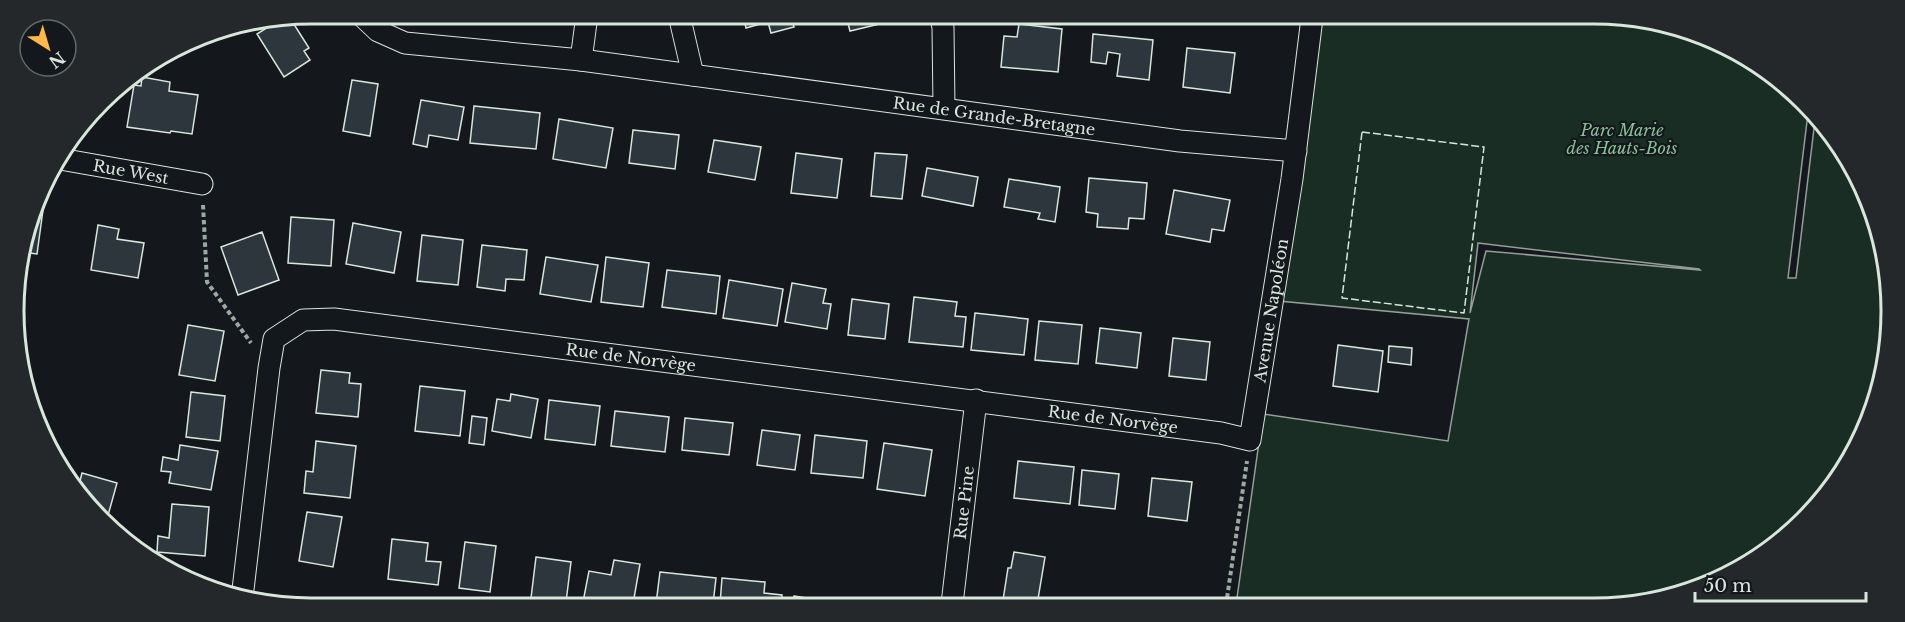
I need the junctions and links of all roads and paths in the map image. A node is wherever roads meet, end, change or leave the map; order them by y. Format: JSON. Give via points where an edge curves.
{"nodes":[{"id":1,"x":370,"y":24,"type":"edge"},
{"id":2,"x":586,"y":24,"type":"edge"},
{"id":3,"x":681,"y":24,"type":"edge"},
{"id":4,"x":942,"y":24,"type":"edge"},
{"id":5,"x":1311,"y":24,"type":"edge"},
{"id":6,"x":581,"y":60,"type":"junction"},
{"id":7,"x":693,"y":75,"type":"junction"},
{"id":8,"x":944,"y":108,"type":"junction"},
{"id":9,"x":1296,"y":151,"type":"junction"},
{"id":10,"x":67,"y":160,"type":"edge"},
{"id":11,"x":202,"y":184,"type":"joint"},
{"id":12,"x":269,"y":368,"type":"junction"},
{"id":13,"x":976,"y":400,"type":"junction"},
{"id":14,"x":1251,"y":440,"type":"junction"},
{"id":15,"x":243,"y":589,"type":"edge"},
{"id":16,"x":953,"y":598,"type":"edge"},
{"id":17,"x":1227,"y":598,"type":"edge"}],
"edges":[{"from":1,"to":6,"type":"street","name":"Rue de Grande-Bretagne","via":[[405,42]]},
{"from":2,"to":6,"type":"street"},
{"from":3,"to":7,"type":"street"},
{"from":4,"to":8,"type":"street"},
{"from":5,"to":9,"type":"street","name":"Avenue Napoléon"},
{"from":6,"to":7,"type":"street","name":"Rue de Grande-Bretagne"},
{"from":7,"to":8,"type":"street","name":"Rue de Grande-Bretagne"},
{"from":8,"to":9,"type":"street","name":"Rue de Grande-Bretagne","via":[[1180,141]]},
{"from":9,"to":14,"type":"street","name":"Avenue Napoléon"},
{"from":10,"to":11,"type":"street","name":"Rue West"},
{"from":11,"to":12,"type":"path","via":[[207,282]]},
{"from":12,"to":13,"type":"street","name":"Rue de Norvège","via":[[274,339],[303,320],[334,319]]},
{"from":12,"to":15,"type":"street","name":"Rue de Norvège"},
{"from":13,"to":14,"type":"street","name":"Rue de Norvège"},
{"from":13,"to":16,"type":"street","name":"Rue Pine"},
{"from":14,"to":17,"type":"path"}]}
